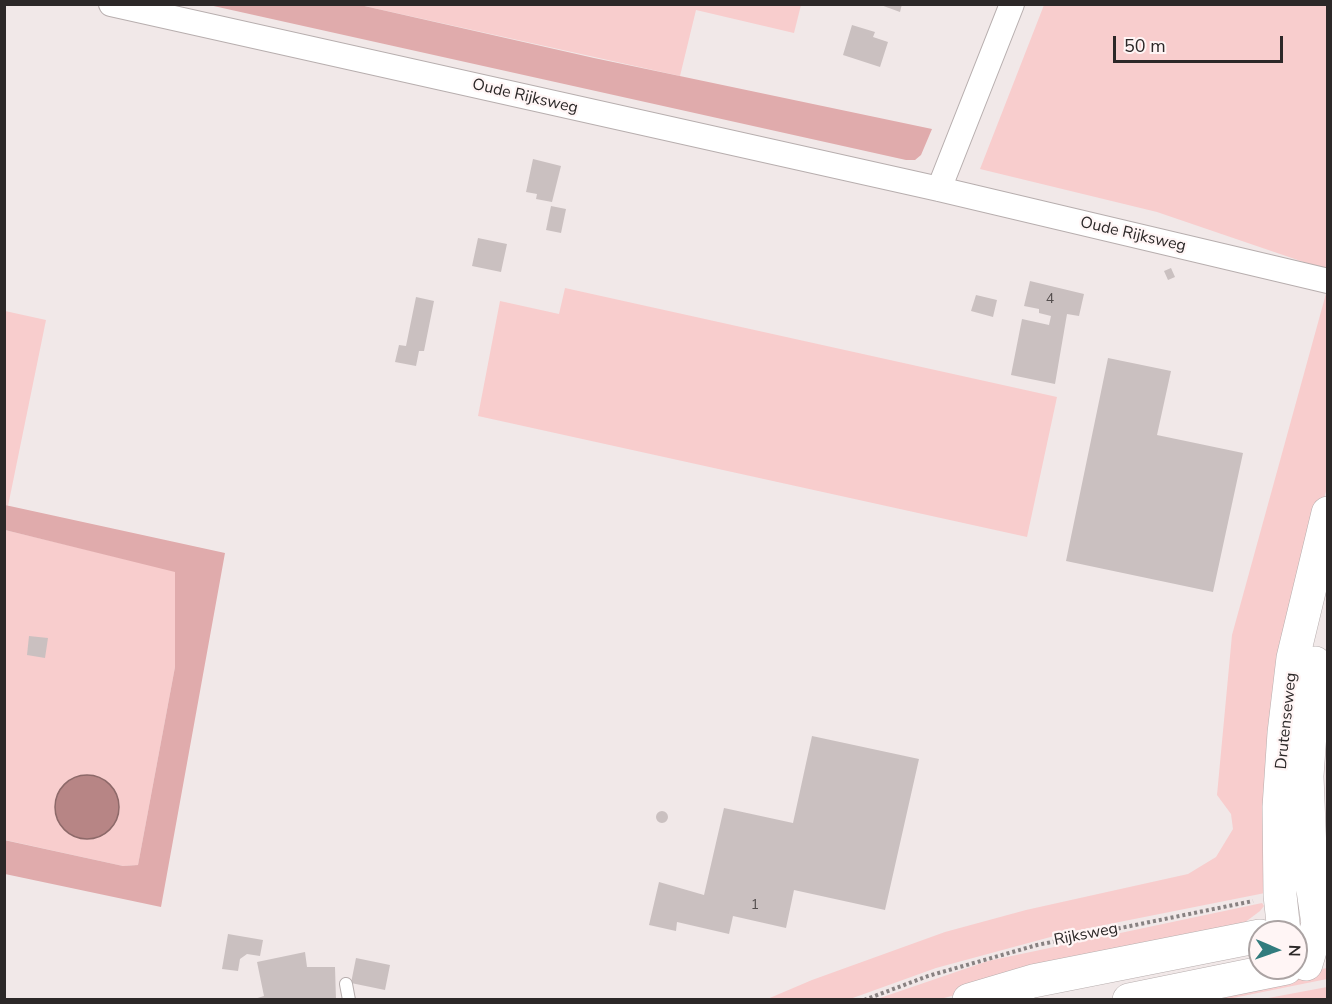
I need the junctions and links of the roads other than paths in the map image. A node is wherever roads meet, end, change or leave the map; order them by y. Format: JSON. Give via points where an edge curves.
{"nodes":[{"id":1,"x":111,"y":4,"type":"edge"},
{"id":2,"x":1012,"y":4,"type":"edge"},
{"id":3,"x":939,"y":189,"type":"junction"},
{"id":4,"x":1328,"y":281,"type":"edge"},
{"id":5,"x":1328,"y":513,"type":"edge"},
{"id":6,"x":1328,"y":588,"type":"edge"},
{"id":7,"x":1285,"y":920,"type":"edge"},
{"id":8,"x":1323,"y":923,"type":"edge"},
{"id":9,"x":1308,"y":935,"type":"edge"},
{"id":10,"x":1248,"y":954,"type":"edge"},
{"id":11,"x":1248,"y":962,"type":"edge"},
{"id":12,"x":346,"y":984,"type":"dead end"},
{"id":13,"x":349,"y":999,"type":"edge"},
{"id":14,"x":969,"y":999,"type":"edge"},
{"id":15,"x":1129,"y":999,"type":"edge"}],
"edges":[{"from":1,"to":3,"type":"street","name":"Oude Rijksweg"},
{"from":2,"to":3,"type":"street"},
{"from":3,"to":4,"type":"street","name":"Oude Rijksweg"},
{"from":5,"to":7,"type":"main road","name":"Drutenseweg","via":[[1293,658],[1284,733],[1279,807],[1280,895]]},
{"from":6,"to":8,"type":"main road","name":"Drutenseweg","via":[[1316,654],[1307,776],[1311,876]]},
{"from":8,"to":9,"type":"main road","name":"Drutenseweg"},
{"from":10,"to":14,"type":"main road","via":[[1033,981]]},
{"from":11,"to":15,"type":"main road"},
{"from":12,"to":13,"type":"lane"}]}
